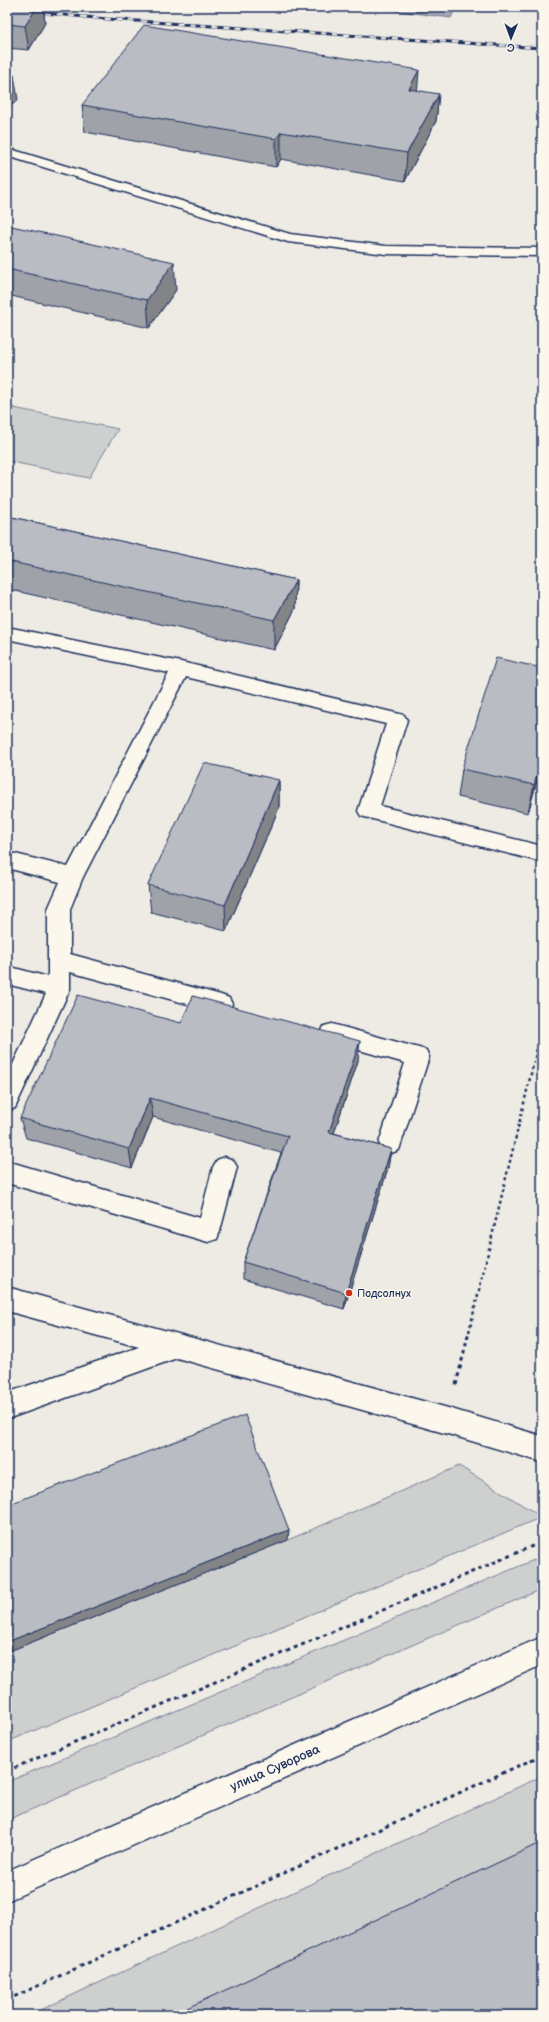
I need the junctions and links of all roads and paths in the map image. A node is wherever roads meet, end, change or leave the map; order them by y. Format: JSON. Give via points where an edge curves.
{"nodes":[{"id":1,"x":7,"y":152,"type":"edge"},
{"id":2,"x":542,"y":252,"type":"edge"},
{"id":3,"x":7,"y":633,"type":"edge"},
{"id":4,"x":181,"y":669,"type":"junction"},
{"id":5,"x":542,"y":854,"type":"edge"},
{"id":6,"x":7,"y":860,"type":"edge"},
{"id":7,"x":73,"y":877,"type":"junction"},
{"id":8,"x":58,"y":960,"type":"junction"},
{"id":9,"x":7,"y":975,"type":"edge"},
{"id":10,"x":58,"y":988,"type":"junction"},
{"id":11,"x":242,"y":1009,"type":"edge"},
{"id":12,"x":311,"y":1028,"type":"edge"},
{"id":13,"x":542,"y":1028,"type":"edge"},
{"id":14,"x":7,"y":1101,"type":"edge"},
{"id":15,"x":391,"y":1143,"type":"dead end"},
{"id":16,"x":225,"y":1167,"type":"dead end"},
{"id":17,"x":7,"y":1172,"type":"edge"},
{"id":18,"x":7,"y":1299,"type":"edge"},
{"id":19,"x":177,"y":1346,"type":"junction"},
{"id":20,"x":7,"y":1406,"type":"edge"},
{"id":21,"x":448,"y":1421,"type":"junction"},
{"id":22,"x":542,"y":1449,"type":"edge"},
{"id":23,"x":542,"y":1542,"type":"edge"},
{"id":24,"x":542,"y":1651,"type":"edge"},
{"id":25,"x":542,"y":1755,"type":"edge"},
{"id":26,"x":7,"y":1771,"type":"edge"},
{"id":27,"x":7,"y":1886,"type":"edge"},
{"id":28,"x":7,"y":2000,"type":"edge"}],
"edges":[{"from":1,"to":2,"type":"main road","via":[[288,238],[386,250]]},
{"from":3,"to":4,"type":"main road"},
{"from":4,"to":5,"type":"main road","via":[[397,720],[368,811]]},
{"from":4,"to":7,"type":"main road"},
{"from":6,"to":7,"type":"main road"},
{"from":7,"to":8,"type":"main road","via":[[59,909]]},
{"from":8,"to":10,"type":"main road"},
{"from":8,"to":11,"type":"main road"},
{"from":9,"to":10,"type":"main road"},
{"from":10,"to":14,"type":"main road"},
{"from":12,"to":15,"type":"main road","via":[[418,1057]]},
{"from":13,"to":21,"type":"path"},
{"from":16,"to":17,"type":"main road","via":[[208,1231]]},
{"from":18,"to":19,"type":"main road"},
{"from":19,"to":20,"type":"main road"},
{"from":19,"to":21,"type":"main road"},
{"from":21,"to":22,"type":"main road"},
{"from":23,"to":26,"type":"path"},
{"from":24,"to":27,"type":"main road","name":"улица Суворова"},
{"from":25,"to":28,"type":"path"}]}
